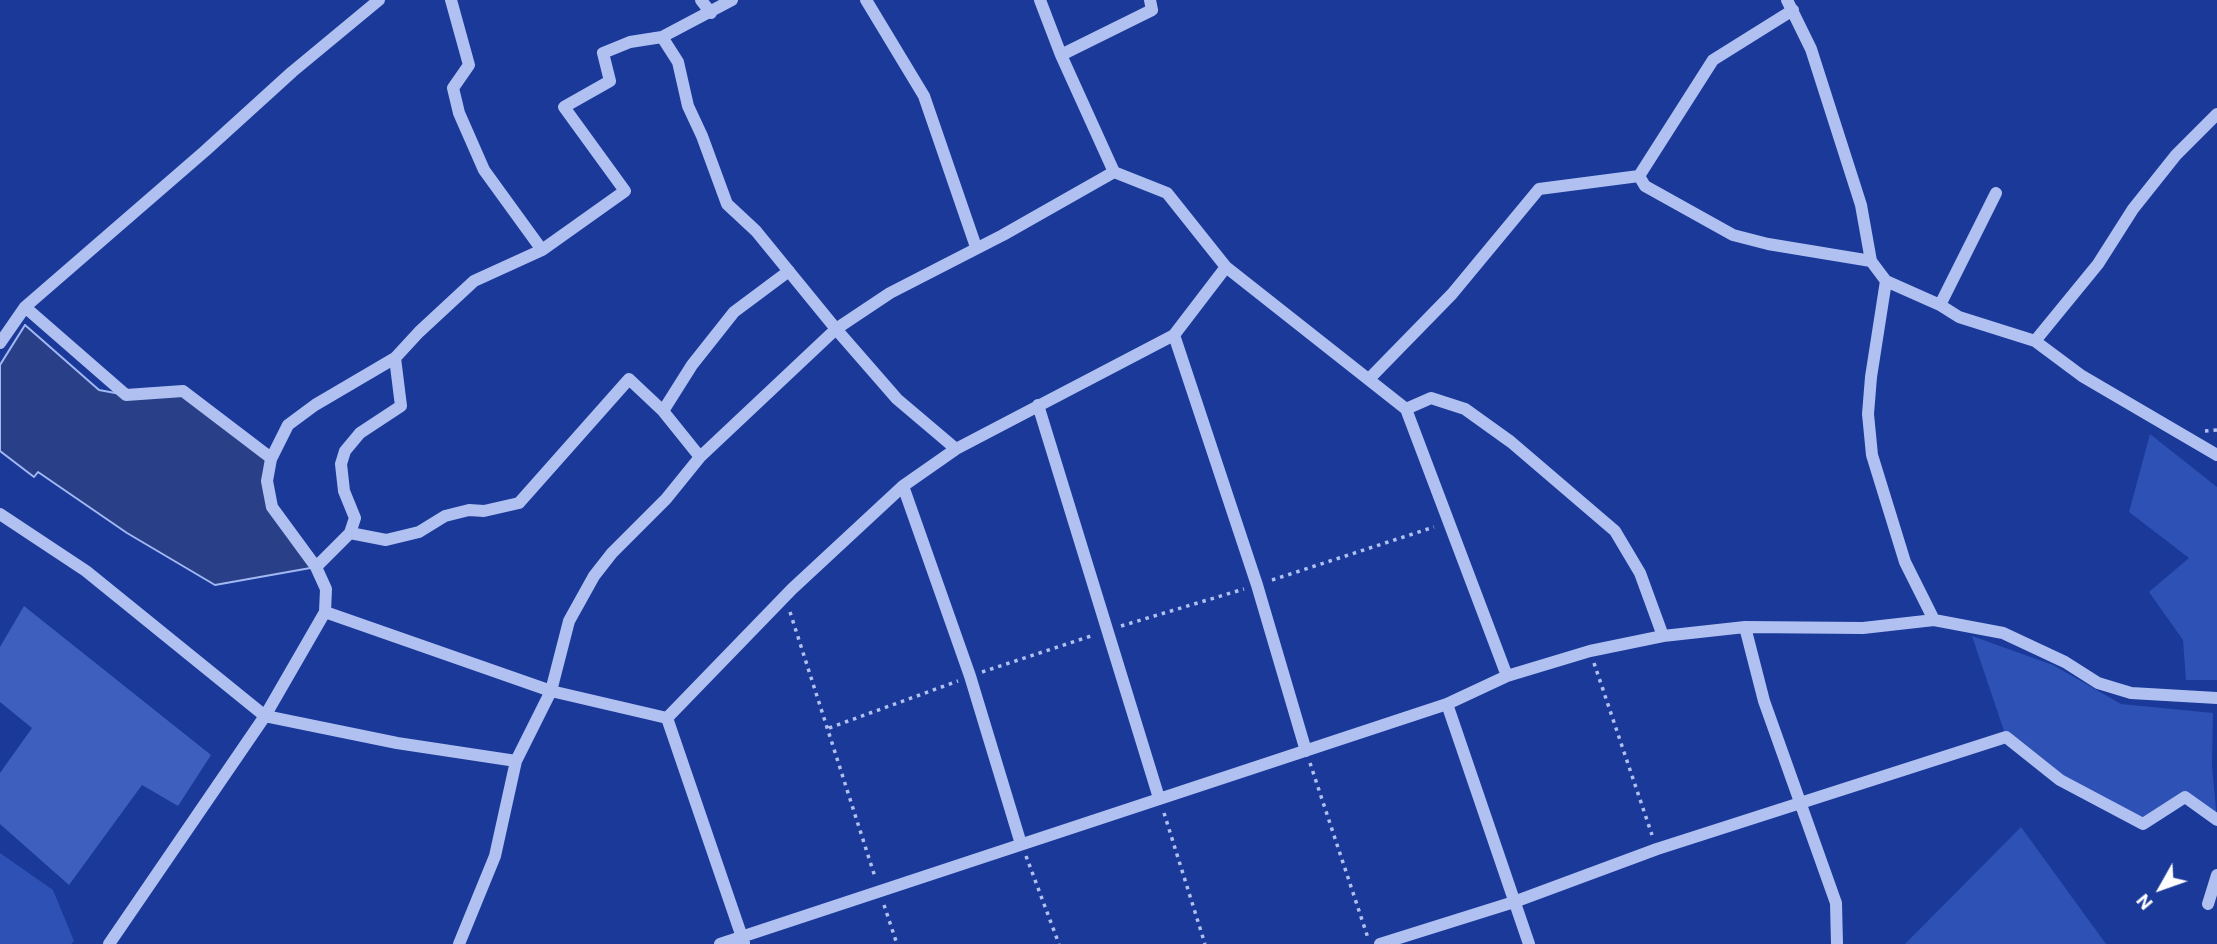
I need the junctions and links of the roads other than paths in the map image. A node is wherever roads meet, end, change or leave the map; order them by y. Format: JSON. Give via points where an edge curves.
{"nodes":[{"id":1,"x":379,"y":0,"type":"edge"},
{"id":2,"x":451,"y":0,"type":"edge"},
{"id":3,"x":701,"y":0,"type":"edge"},
{"id":4,"x":732,"y":0,"type":"edge"},
{"id":5,"x":866,"y":0,"type":"edge"},
{"id":6,"x":1040,"y":0,"type":"edge"},
{"id":7,"x":1150,"y":0,"type":"edge"},
{"id":8,"x":1790,"y":5,"type":"edge"},
{"id":9,"x":710,"y":13,"type":"junction"},
{"id":10,"x":662,"y":37,"type":"junction"},
{"id":11,"x":1061,"y":55,"type":"junction"},
{"id":12,"x":2217,"y":114,"type":"edge"},
{"id":13,"x":1114,"y":172,"type":"junction"},
{"id":14,"x":1639,"y":176,"type":"junction"},
{"id":15,"x":1996,"y":193,"type":"dead end"},
{"id":16,"x":976,"y":247,"type":"junction"},
{"id":17,"x":542,"y":250,"type":"junction"},
{"id":18,"x":1871,"y":261,"type":"junction"},
{"id":19,"x":1226,"y":267,"type":"junction"},
{"id":20,"x":789,"y":271,"type":"junction"},
{"id":21,"x":1886,"y":281,"type":"junction"},
{"id":22,"x":1940,"y":305,"type":"junction"},
{"id":23,"x":25,"y":307,"type":"junction"},
{"id":24,"x":836,"y":329,"type":"junction"},
{"id":25,"x":1174,"y":335,"type":"junction"},
{"id":26,"x":2035,"y":341,"type":"junction"},
{"id":27,"x":0,"y":343,"type":"edge"},
{"id":28,"x":395,"y":358,"type":"junction"},
{"id":29,"x":1369,"y":379,"type":"junction"},
{"id":30,"x":1038,"y":405,"type":"junction"},
{"id":31,"x":1406,"y":409,"type":"junction"},
{"id":32,"x":663,"y":411,"type":"junction"},
{"id":33,"x":956,"y":449,"type":"junction"},
{"id":34,"x":2217,"y":455,"type":"edge"},
{"id":35,"x":700,"y":457,"type":"junction"},
{"id":36,"x":271,"y":458,"type":"junction"},
{"id":37,"x":903,"y":486,"type":"junction"},
{"id":38,"x":0,"y":514,"type":"edge"},
{"id":39,"x":351,"y":533,"type":"junction"},
{"id":40,"x":316,"y":567,"type":"junction"},
{"id":41,"x":325,"y":612,"type":"junction"},
{"id":42,"x":1934,"y":620,"type":"junction"},
{"id":43,"x":1745,"y":627,"type":"junction"},
{"id":44,"x":1664,"y":636,"type":"junction"},
{"id":45,"x":1507,"y":676,"type":"junction"},
{"id":46,"x":551,"y":691,"type":"junction"},
{"id":47,"x":2217,"y":698,"type":"edge"},
{"id":48,"x":1447,"y":704,"type":"junction"},
{"id":49,"x":265,"y":716,"type":"junction"},
{"id":50,"x":667,"y":718,"type":"junction"},
{"id":51,"x":1306,"y":751,"type":"junction"},
{"id":52,"x":516,"y":761,"type":"junction"},
{"id":53,"x":1160,"y":798,"type":"junction"},
{"id":54,"x":1800,"y":803,"type":"junction"},
{"id":55,"x":2217,"y":820,"type":"edge"},
{"id":56,"x":1021,"y":844,"type":"junction"},
{"id":57,"x":2217,"y":875,"type":"edge"},
{"id":58,"x":1514,"y":902,"type":"junction"},
{"id":59,"x":2208,"y":904,"type":"dead end"},
{"id":60,"x":743,"y":941,"type":"edge"},
{"id":61,"x":109,"y":944,"type":"edge"},
{"id":62,"x":459,"y":944,"type":"edge"},
{"id":63,"x":720,"y":944,"type":"edge"},
{"id":64,"x":1380,"y":944,"type":"edge"},
{"id":65,"x":1529,"y":944,"type":"edge"},
{"id":66,"x":1837,"y":944,"type":"edge"}],
"edges":[{"from":1,"to":23,"type":"street"},
{"from":2,"to":17,"type":"street","via":[[469,65],[453,88],[459,113],[484,170]]},
{"from":3,"to":9,"type":"street"},
{"from":4,"to":9,"type":"street"},
{"from":5,"to":16,"type":"street","via":[[924,96]]},
{"from":6,"to":11,"type":"street"},
{"from":7,"to":11,"type":"street","via":[[1152,10]]},
{"from":8,"to":14,"type":"street","via":[[1713,60]]},
{"from":8,"to":18,"type":"street","via":[[1811,49],[1861,205]]},
{"from":9,"to":10,"type":"street"},
{"from":10,"to":17,"type":"street","via":[[630,42],[603,53],[610,81],[564,107],[625,191]]},
{"from":10,"to":20,"type":"street","via":[[678,62],[688,106],[727,204]]},
{"from":11,"to":13,"type":"street"},
{"from":12,"to":26,"type":"street","via":[[2167,166],[2098,264]]},
{"from":13,"to":16,"type":"street"},
{"from":13,"to":19,"type":"street","via":[[1167,193]]},
{"from":14,"to":18,"type":"street","via":[[1645,186],[1733,235]]},
{"from":14,"to":29,"type":"street","via":[[1539,189],[1452,295]]},
{"from":15,"to":22,"type":"street"},
{"from":16,"to":24,"type":"street","via":[[890,293]]},
{"from":17,"to":28,"type":"street","via":[[474,281]]},
{"from":18,"to":21,"type":"street"},
{"from":19,"to":25,"type":"street"},
{"from":19,"to":29,"type":"street"},
{"from":20,"to":24,"type":"street"},
{"from":20,"to":32,"type":"street","via":[[734,312]]},
{"from":21,"to":22,"type":"street"},
{"from":21,"to":42,"type":"street","via":[[1869,402],[1872,455],[1905,562]]},
{"from":22,"to":26,"type":"street","via":[[1959,317]]},
{"from":23,"to":27,"type":"street"},
{"from":23,"to":36,"type":"street","via":[[126,395],[183,391]]},
{"from":24,"to":33,"type":"street","via":[[897,399]]},
{"from":24,"to":35,"type":"street"},
{"from":25,"to":30,"type":"street"},
{"from":25,"to":51,"type":"street","via":[[1257,585]]},
{"from":26,"to":34,"type":"street","via":[[2082,376]]},
{"from":28,"to":36,"type":"street","via":[[288,425]]},
{"from":28,"to":39,"type":"street","via":[[401,407],[360,433],[341,464],[344,491],[355,518]]},
{"from":29,"to":31,"type":"street"},
{"from":30,"to":33,"type":"street"},
{"from":30,"to":53,"type":"street"},
{"from":31,"to":44,"type":"street","via":[[1432,398],[1465,409],[1615,531],[1640,573]]},
{"from":31,"to":45,"type":"street"},
{"from":32,"to":35,"type":"street"},
{"from":32,"to":39,"type":"street","via":[[629,379],[519,503],[445,516],[419,532],[386,540]]},
{"from":33,"to":37,"type":"street"},
{"from":35,"to":46,"type":"street","via":[[594,576],[569,621]]},
{"from":36,"to":40,"type":"street","via":[[267,481],[272,507]]},
{"from":37,"to":50,"type":"street","via":[[785,596]]},
{"from":37,"to":56,"type":"street","via":[[970,676]]},
{"from":38,"to":49,"type":"street","via":[[86,571]]},
{"from":39,"to":40,"type":"street"},
{"from":40,"to":41,"type":"street","via":[[326,589]]},
{"from":41,"to":46,"type":"street"},
{"from":41,"to":49,"type":"street"},
{"from":42,"to":43,"type":"street","via":[[1863,628]]},
{"from":42,"to":47,"type":"street","via":[[2003,633],[2098,683],[2131,694]]},
{"from":43,"to":44,"type":"street"},
{"from":43,"to":54,"type":"street","via":[[1764,701]]},
{"from":44,"to":45,"type":"street","via":[[1590,651]]},
{"from":45,"to":48,"type":"street"},
{"from":46,"to":50,"type":"street"},
{"from":46,"to":52,"type":"street"},
{"from":48,"to":51,"type":"street"},
{"from":48,"to":58,"type":"street"},
{"from":49,"to":52,"type":"street"},
{"from":49,"to":61,"type":"street"},
{"from":50,"to":60,"type":"street"},
{"from":51,"to":53,"type":"street"},
{"from":52,"to":62,"type":"street","via":[[495,856]]},
{"from":53,"to":56,"type":"street"},
{"from":54,"to":55,"type":"street","via":[[2006,737],[2060,780],[2143,824],[2185,797]]},
{"from":54,"to":58,"type":"street"},
{"from":54,"to":66,"type":"street","via":[[1836,903]]},
{"from":56,"to":60,"type":"street"},
{"from":57,"to":59,"type":"street"},
{"from":58,"to":64,"type":"street"},
{"from":58,"to":65,"type":"street"},
{"from":60,"to":63,"type":"street"}]}
